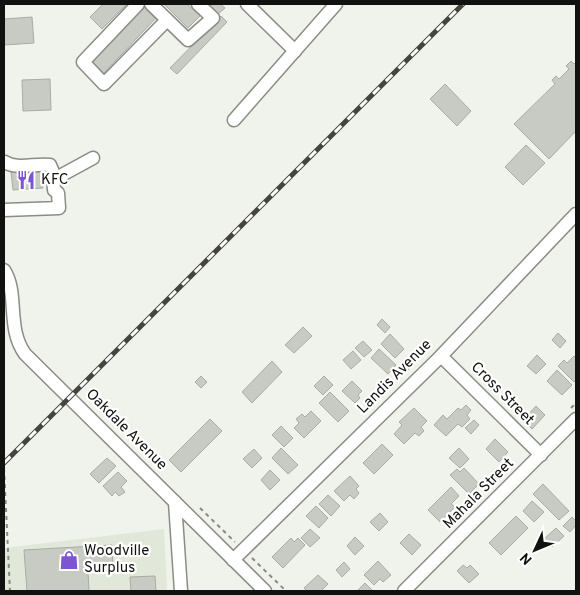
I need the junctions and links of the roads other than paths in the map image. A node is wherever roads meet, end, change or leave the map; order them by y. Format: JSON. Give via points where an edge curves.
{"nodes":[{"id":1,"x":138,"y":4,"type":"edge"},
{"id":2,"x":151,"y":4,"type":"edge"},
{"id":3,"x":198,"y":4,"type":"edge"},
{"id":4,"x":248,"y":4,"type":"edge"},
{"id":5,"x":336,"y":4,"type":"edge"},
{"id":6,"x":167,"y":20,"type":"junction"},
{"id":7,"x":295,"y":51,"type":"junction"},
{"id":8,"x":234,"y":120,"type":"dead end"},
{"id":9,"x":93,"y":158,"type":"dead end"},
{"id":10,"x":4,"y":162,"type":"edge"},
{"id":11,"x":60,"y":176,"type":"junction"},
{"id":12,"x":58,"y":193,"type":"junction"},
{"id":13,"x":4,"y":210,"type":"edge"},
{"id":14,"x":576,"y":214,"type":"edge"},
{"id":15,"x":4,"y":270,"type":"edge"},
{"id":16,"x":441,"y":356,"type":"junction"},
{"id":17,"x":573,"y":414,"type":"edge"},
{"id":18,"x":541,"y":455,"type":"junction"},
{"id":19,"x":175,"y":502,"type":"junction"},
{"id":20,"x":234,"y":560,"type":"junction"},
{"id":21,"x":181,"y":591,"type":"edge"},
{"id":22,"x":265,"y":591,"type":"edge"},
{"id":23,"x":404,"y":591,"type":"edge"}],
"edges":[{"from":1,"to":6,"type":"street","via":[[83,62],[104,84]]},
{"from":2,"to":6,"type":"street"},
{"from":3,"to":6,"type":"street","via":[[212,18],[188,40]]},
{"from":4,"to":7,"type":"street"},
{"from":5,"to":7,"type":"street"},
{"from":7,"to":8,"type":"street"},
{"from":9,"to":11,"type":"street"},
{"from":10,"to":11,"type":"street","via":[[47,158],[60,169]]},
{"from":10,"to":12,"type":"street","via":[[11,166],[50,165],[54,190]]},
{"from":11,"to":12,"type":"street"},
{"from":12,"to":13,"type":"street","via":[[59,208]]},
{"from":14,"to":16,"type":"street","name":"Landis Avenue"},
{"from":15,"to":19,"type":"street","name":"Oakdale Avenue","via":[[9,283],[18,345]]},
{"from":16,"to":18,"type":"street","name":"Cross Street"},
{"from":16,"to":20,"type":"street","name":"Landis Avenue"},
{"from":17,"to":18,"type":"street","name":"Mahala Street"},
{"from":18,"to":23,"type":"street","name":"Mahala Street"},
{"from":19,"to":20,"type":"street","name":"Oakdale Avenue"},
{"from":19,"to":21,"type":"street"},
{"from":20,"to":22,"type":"street","name":"Oakdale Avenue"}]}
